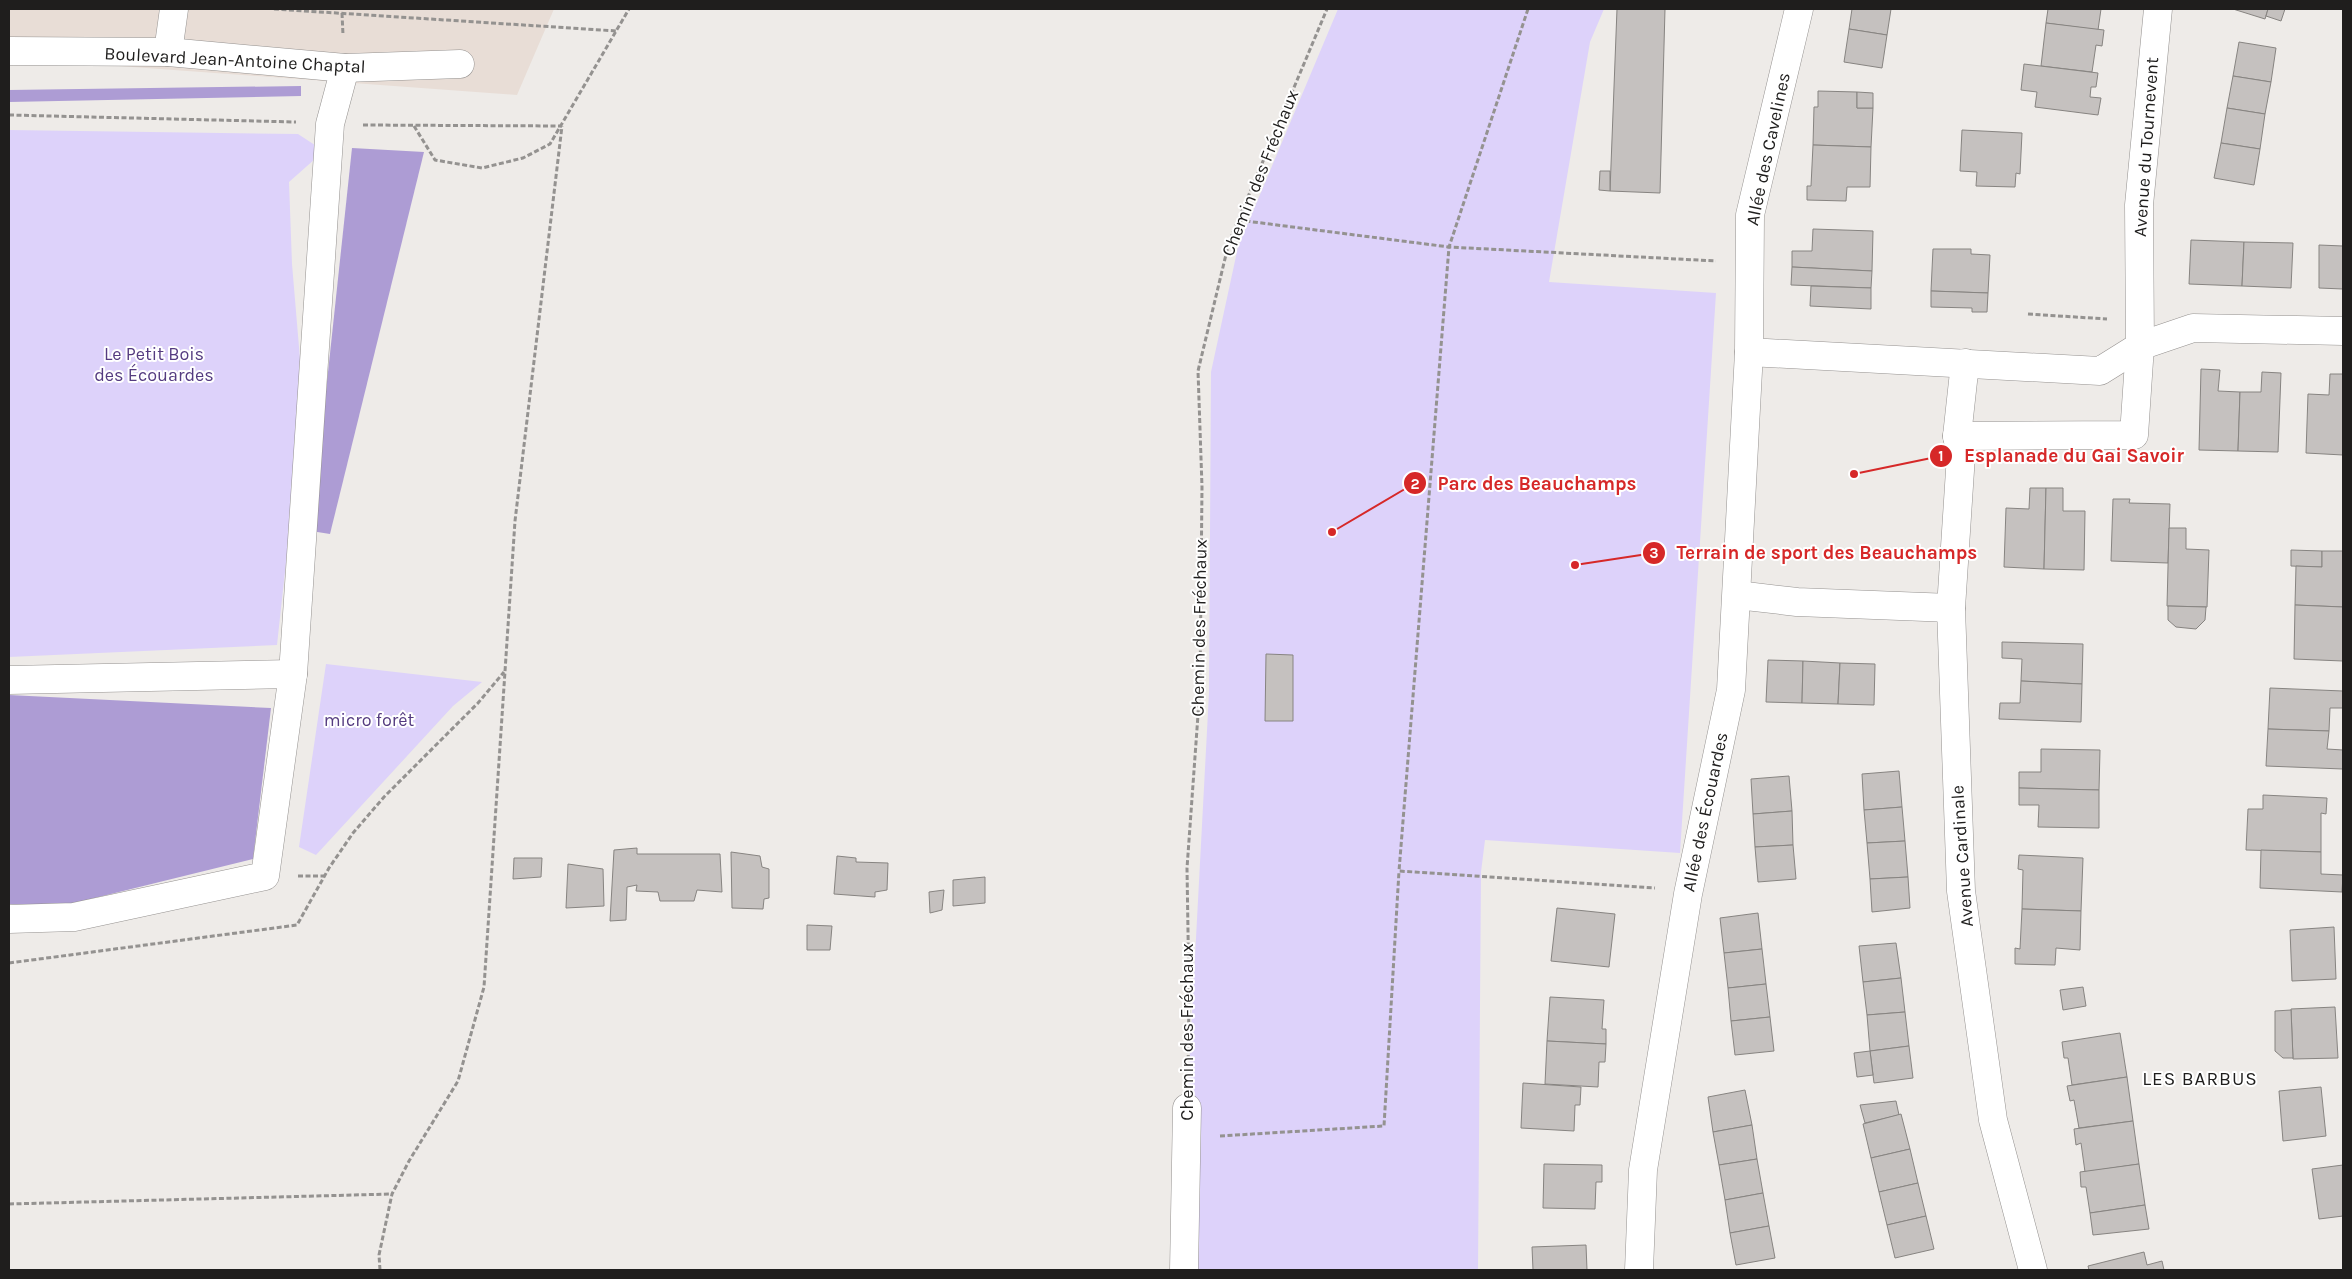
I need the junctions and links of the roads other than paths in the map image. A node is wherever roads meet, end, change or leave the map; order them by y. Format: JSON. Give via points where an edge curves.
{"nodes":[{"id":1,"x":174,"y":9,"type":"edge"},
{"id":2,"x":1799,"y":9,"type":"edge"},
{"id":3,"x":2158,"y":9,"type":"edge"},
{"id":4,"x":9,"y":51,"type":"edge"},
{"id":5,"x":168,"y":52,"type":"junction"},
{"id":6,"x":460,"y":64,"type":"dead end"},
{"id":7,"x":345,"y":68,"type":"junction"},
{"id":8,"x":2343,"y":331,"type":"edge"},
{"id":9,"x":2140,"y":346,"type":"junction"},
{"id":10,"x":1749,"y":352,"type":"junction"},
{"id":11,"x":1965,"y":363,"type":"junction"},
{"id":12,"x":1957,"y":436,"type":"junction"},
{"id":13,"x":1737,"y":595,"type":"junction"},
{"id":14,"x":1951,"y":608,"type":"junction"},
{"id":15,"x":293,"y":674,"type":"junction"},
{"id":16,"x":9,"y":680,"type":"edge"},
{"id":17,"x":9,"y":919,"type":"edge"},
{"id":18,"x":1188,"y":1108,"type":"road end"},
{"id":19,"x":1184,"y":1270,"type":"edge"},
{"id":20,"x":1639,"y":1270,"type":"edge"},
{"id":21,"x":2033,"y":1270,"type":"edge"}],
"edges":[{"from":1,"to":5,"type":"street"},
{"from":2,"to":10,"type":"street","name":"Allée des Cavelines","via":[[1750,215]]},
{"from":3,"to":9,"type":"street","name":"Avenue du Tournevent","via":[[2139,205]]},
{"from":4,"to":5,"type":"street","name":"Boulevard Jean-Antoine Chaptal"},
{"from":5,"to":7,"type":"street","name":"Boulevard Jean-Antoine Chaptal"},
{"from":6,"to":7,"type":"street","name":"Boulevard Jean-Antoine Chaptal"},
{"from":7,"to":15,"type":"street","via":[[317,123]]},
{"from":8,"to":9,"type":"street","via":[[2193,328]]},
{"from":9,"to":11,"type":"street","via":[[2100,371]]},
{"from":9,"to":12,"type":"street","name":"Avenue du Tournevent","via":[[2134,435]]},
{"from":10,"to":11,"type":"street"},
{"from":10,"to":13,"type":"street","name":"Allée des Écouardes"},
{"from":11,"to":12,"type":"street","name":"Avenue Cardinale"},
{"from":12,"to":14,"type":"street","name":"Avenue Cardinale","via":[[1961,455]]},
{"from":13,"to":14,"type":"street","via":[[1798,602]]},
{"from":13,"to":20,"type":"street","name":"Allée des Écouardes","via":[[1731,690],[1689,890],[1642,1170]]},
{"from":14,"to":21,"type":"street","name":"Avenue Cardinale","via":[[1961,892],[1992,1120]]},
{"from":15,"to":16,"type":"street"},
{"from":15,"to":17,"type":"street","via":[[265,876],[74,917]]},
{"from":18,"to":19,"type":"street","name":"Chemin des Fréchaux"}]}
